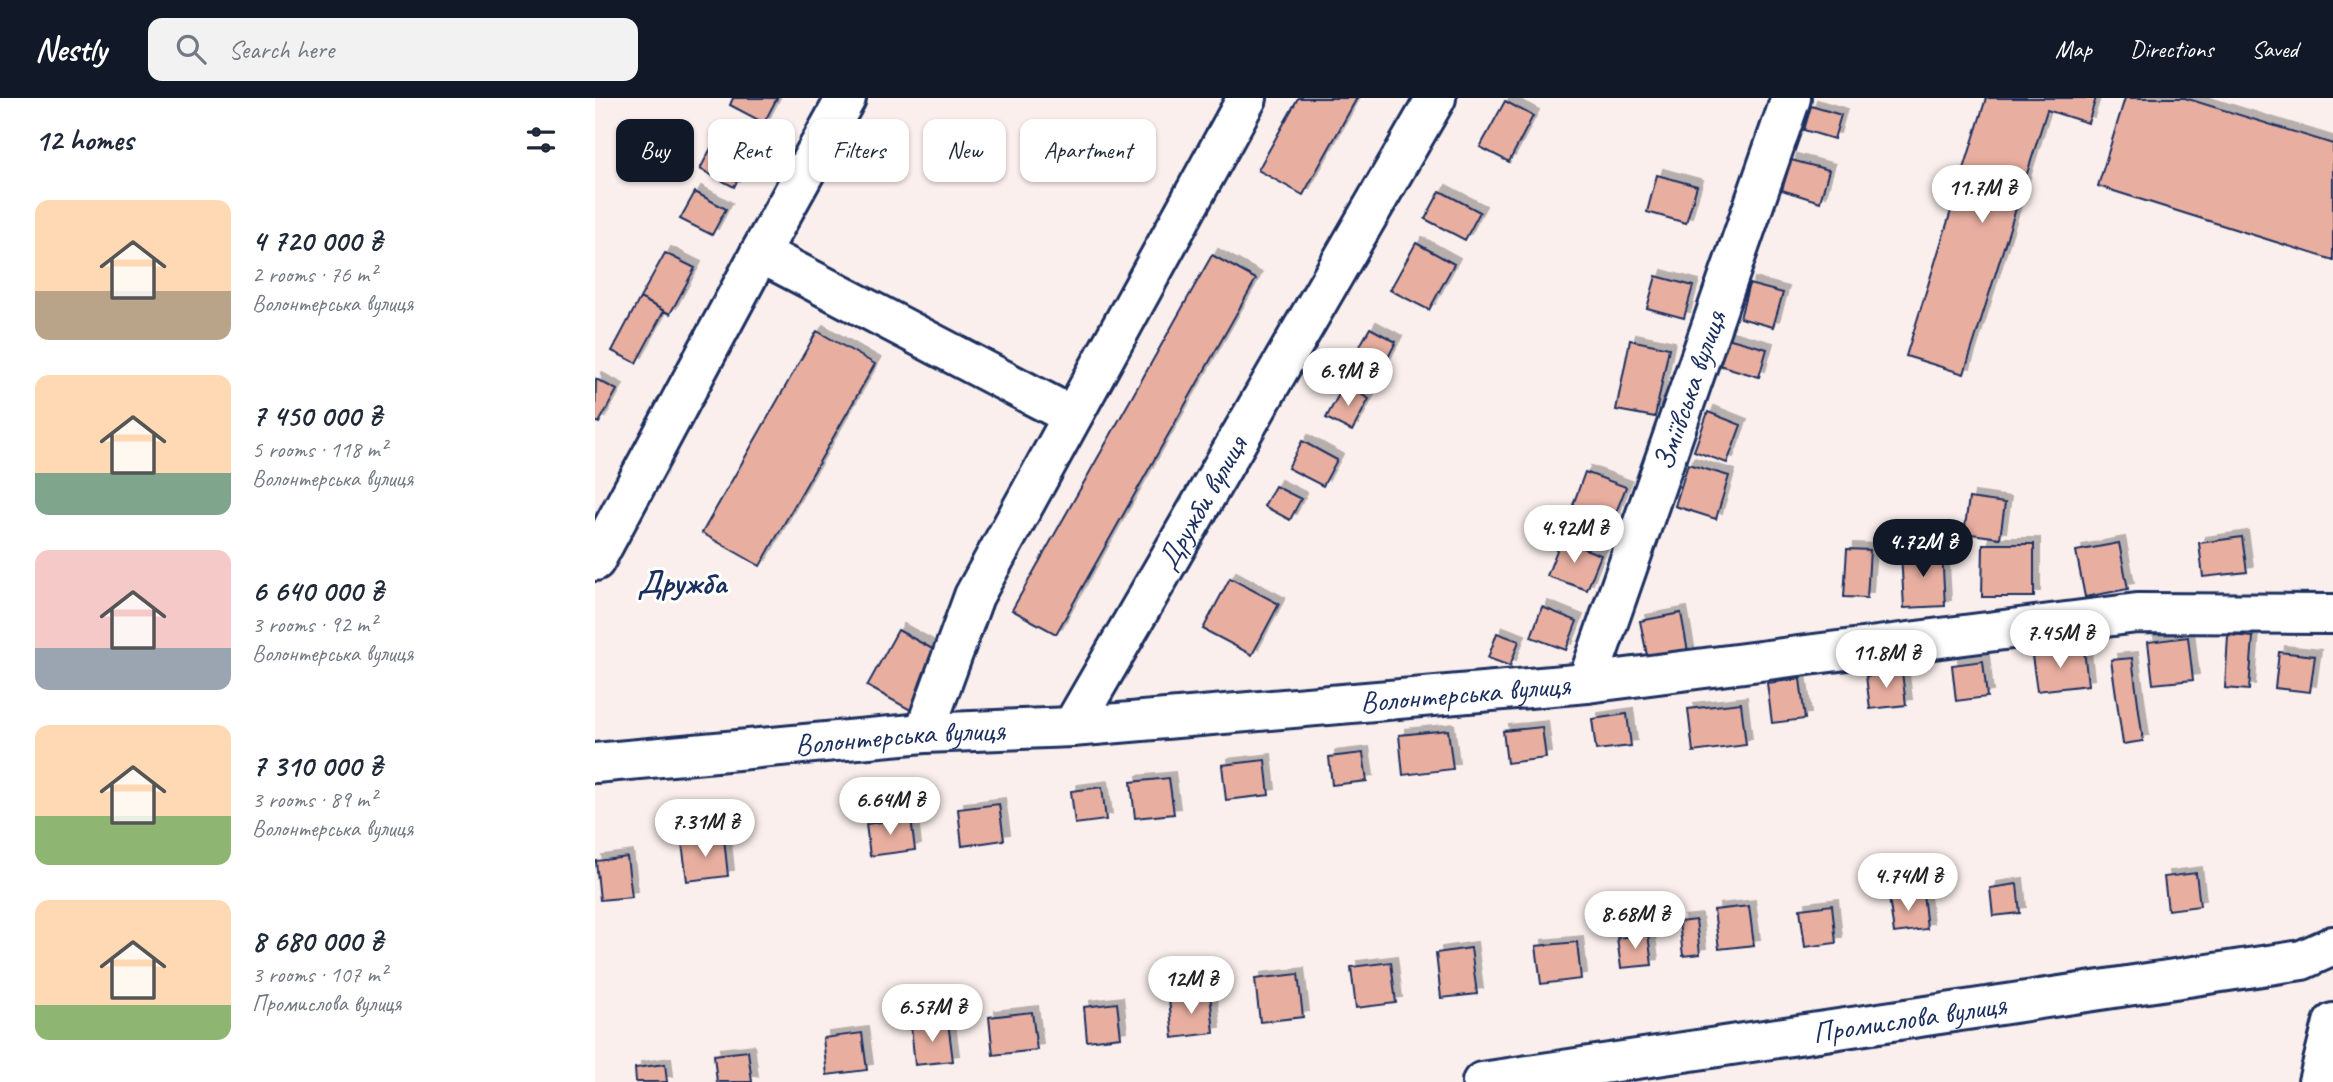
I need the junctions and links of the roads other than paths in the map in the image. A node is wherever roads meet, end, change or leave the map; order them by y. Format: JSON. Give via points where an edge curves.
{"nodes":[{"id":1,"x":846,"y":98,"type":"edge"},
{"id":2,"x":1247,"y":98,"type":"edge"},
{"id":3,"x":1436,"y":98,"type":"edge"},
{"id":4,"x":1791,"y":98,"type":"edge"},
{"id":5,"x":760,"y":253,"type":"junction"},
{"id":6,"x":1072,"y":416,"type":"junction"},
{"id":7,"x":595,"y":561,"type":"edge"},
{"id":8,"x":2333,"y":614,"type":"edge"},
{"id":9,"x":1587,"y":683,"type":"junction"},
{"id":10,"x":1072,"y":727,"type":"junction"},
{"id":11,"x":924,"y":733,"type":"junction"},
{"id":12,"x":595,"y":763,"type":"edge"},
{"id":13,"x":2333,"y":946,"type":"edge"},
{"id":14,"x":2333,"y":1023,"type":"edge"},
{"id":15,"x":1482,"y":1082,"type":"edge"},
{"id":16,"x":2318,"y":1082,"type":"edge"}],
"edges":[{"from":1,"to":5,"type":"street"},
{"from":2,"to":6,"type":"street"},
{"from":3,"to":10,"type":"street","name":"Дружби вулиця"},
{"from":4,"to":9,"type":"street","name":"Зміївська вулиця"},
{"from":5,"to":6,"type":"street"},
{"from":5,"to":7,"type":"street"},
{"from":6,"to":11,"type":"street","via":[[974,596]]},
{"from":8,"to":9,"type":"street","name":"Волонтерська вулиця","via":[[2137,613]]},
{"from":9,"to":10,"type":"street","name":"Волонтерська вулиця"},
{"from":10,"to":11,"type":"street","name":"Волонтерська вулиця"},
{"from":11,"to":12,"type":"street","name":"Волонтерська вулиця"},
{"from":13,"to":15,"type":"street","name":"Промислова вулиця","via":[[2302,960]]},
{"from":14,"to":16,"type":"street"}]}
